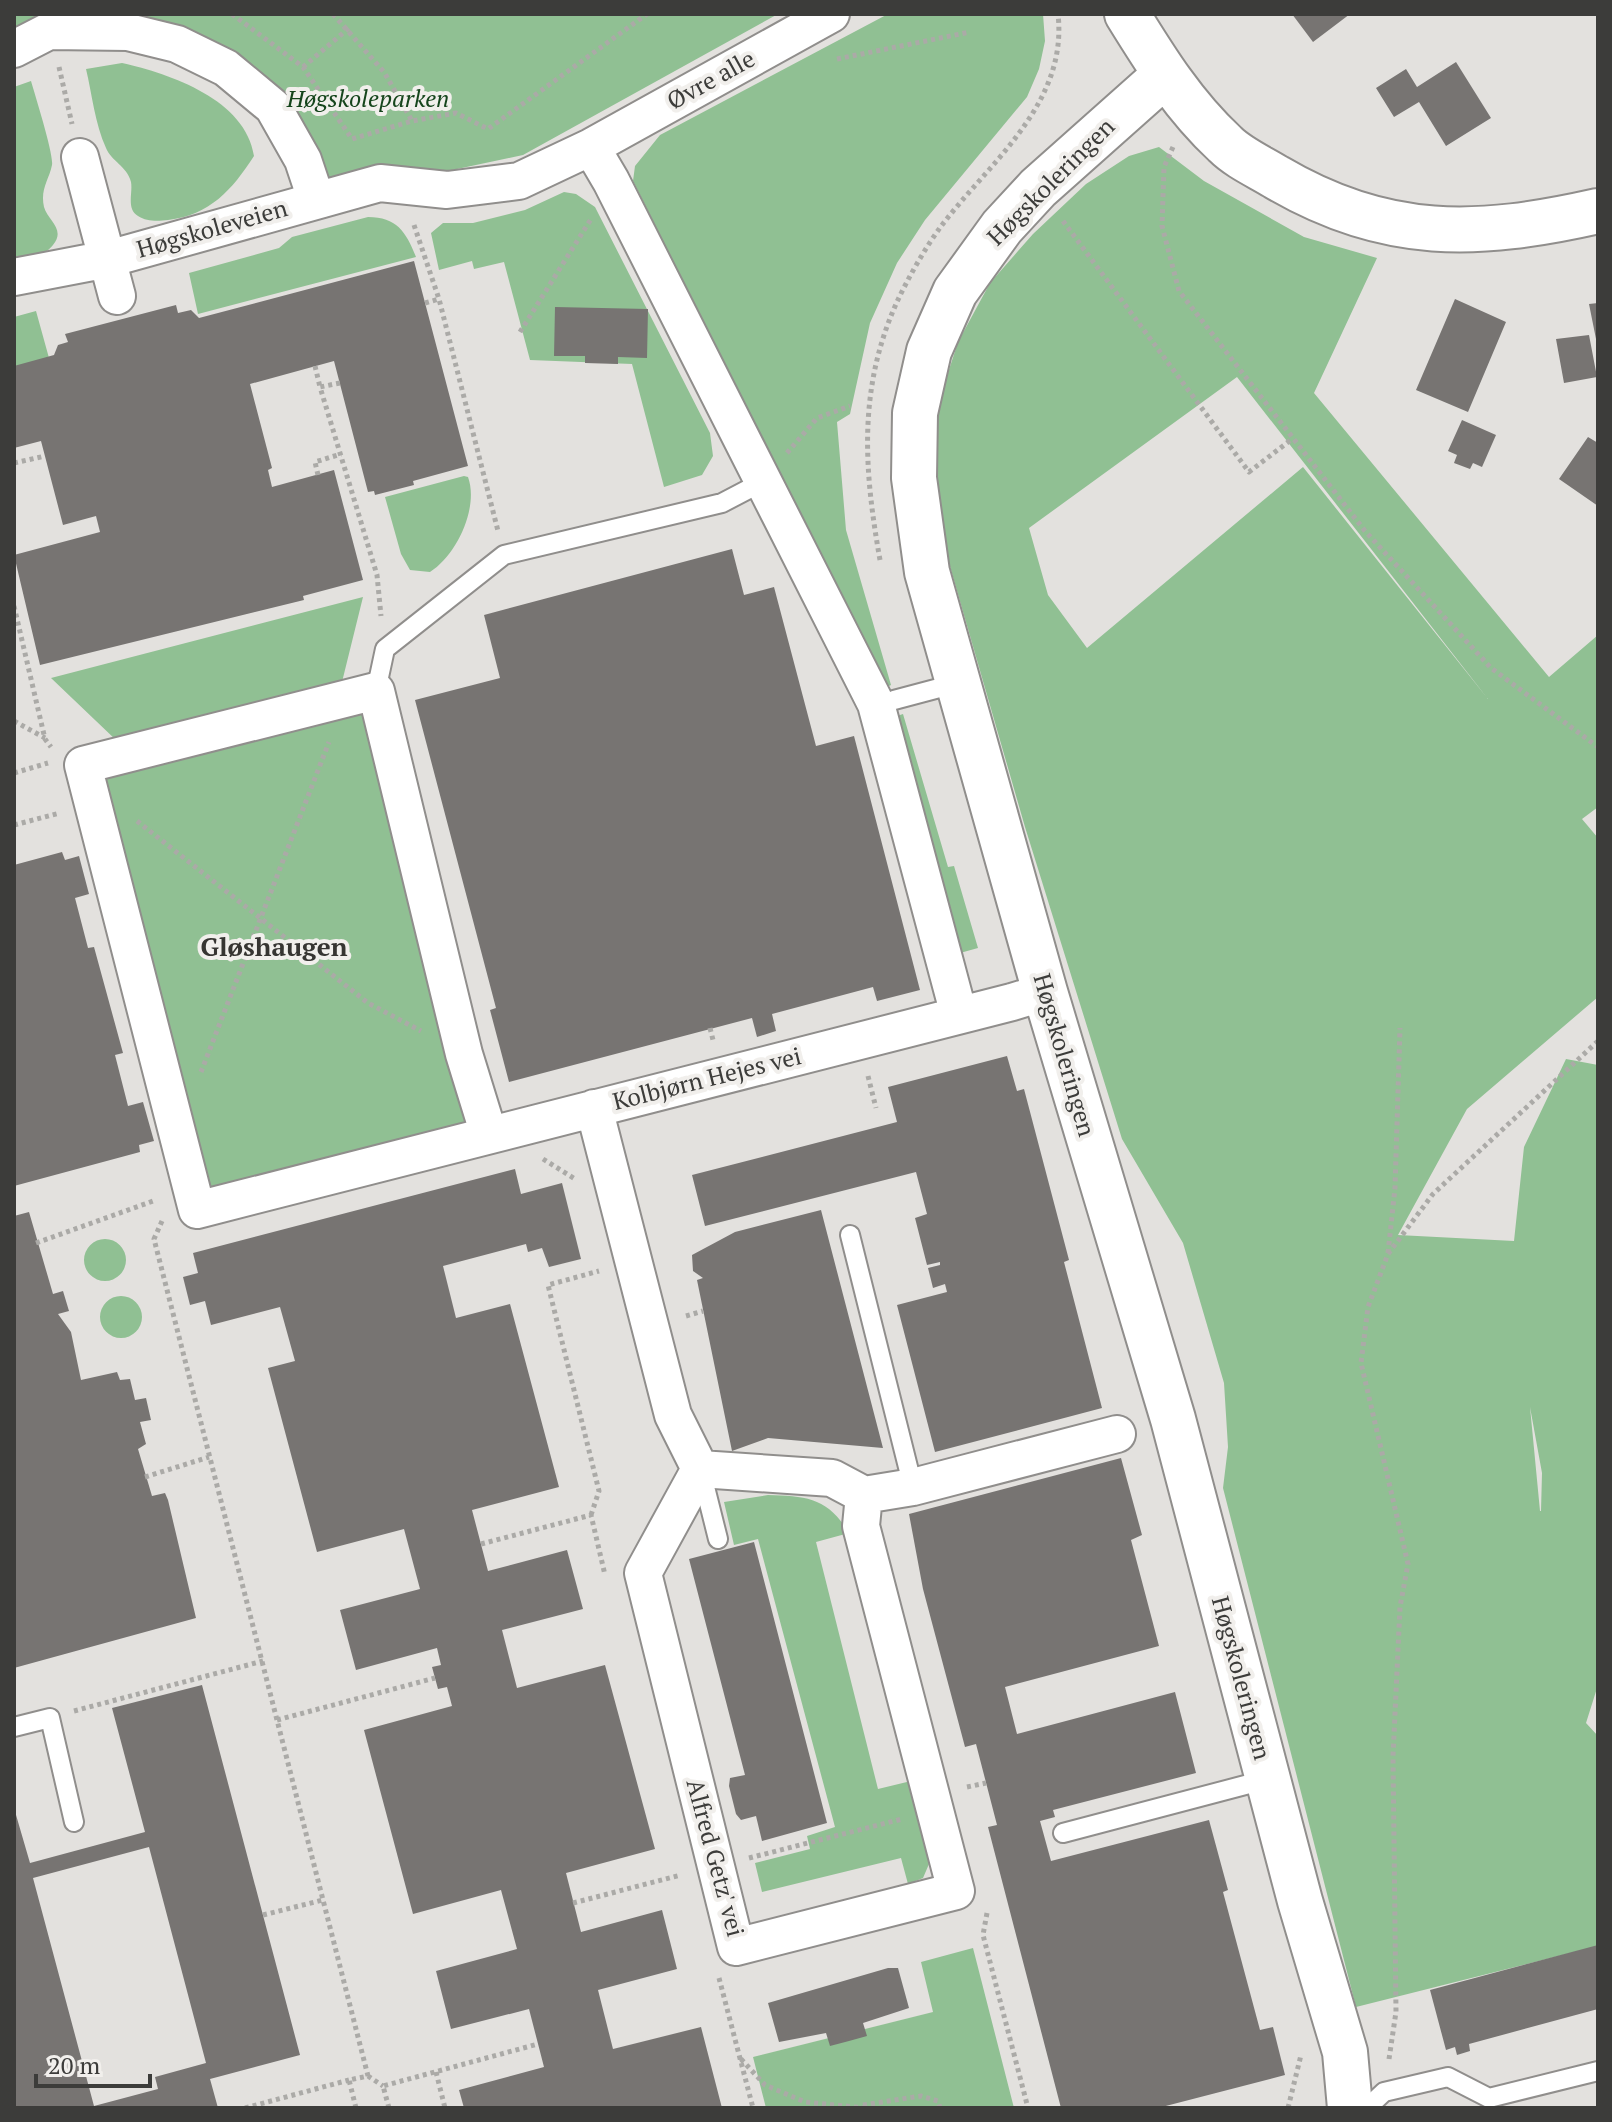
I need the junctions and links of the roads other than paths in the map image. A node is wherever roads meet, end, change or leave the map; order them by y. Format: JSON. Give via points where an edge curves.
{"nodes":[{"id":1,"x":831,"y":14,"type":"edge"},
{"id":2,"x":1127,"y":14,"type":"edge"},
{"id":3,"x":47,"y":23,"type":"edge"},
{"id":4,"x":14,"y":49,"type":"edge"},
{"id":5,"x":1165,"y":75,"type":"junction"},
{"id":6,"x":591,"y":147,"type":"junction"},
{"id":7,"x":80,"y":157,"type":"road end"},
{"id":8,"x":316,"y":199,"type":"junction"},
{"id":9,"x":1598,"y":211,"type":"edge"},
{"id":10,"x":108,"y":259,"type":"junction"},
{"id":11,"x":14,"y":277,"type":"edge"},
{"id":12,"x":117,"y":296,"type":"dead end"},
{"id":13,"x":764,"y":481,"type":"junction"},
{"id":14,"x":958,"y":683,"type":"junction"},
{"id":15,"x":361,"y":695,"type":"junction"},
{"id":16,"x":894,"y":700,"type":"dead end"},
{"id":17,"x":1045,"y":992,"type":"junction"},
{"id":18,"x":959,"y":1015,"type":"junction"},
{"id":19,"x":594,"y":1108,"type":"junction"},
{"id":20,"x":489,"y":1135,"type":"junction"},
{"id":21,"x":850,"y":1235,"type":"dead end"},
{"id":22,"x":1117,"y":1434,"type":"dead end"},
{"id":23,"x":700,"y":1469,"type":"junction"},
{"id":24,"x":913,"y":1487,"type":"junction"},
{"id":25,"x":864,"y":1495,"type":"junction"},
{"id":26,"x":718,"y":1539,"type":"dead end"},
{"id":27,"x":14,"y":1727,"type":"edge"},
{"id":28,"x":1268,"y":1779,"type":"junction"},
{"id":29,"x":74,"y":1822,"type":"dead end"},
{"id":30,"x":1063,"y":1833,"type":"dead end"},
{"id":31,"x":1598,"y":2071,"type":"edge"},
{"id":32,"x":1367,"y":2100,"type":"edge"},
{"id":33,"x":1367,"y":2108,"type":"edge"}],
"edges":[{"from":1,"to":6,"type":"street","name":"Øvre alle"},
{"from":2,"to":5,"type":"street"},
{"from":3,"to":4,"type":"street","name":"Høgskoleveien"},
{"from":3,"to":8,"type":"street","name":"Høgskoleveien","via":[[128,32],[177,44],[226,68],[273,107],[303,160]]},
{"from":5,"to":9,"type":"street","via":[[1228,148],[1337,208],[1440,231],[1501,230]]},
{"from":5,"to":14,"type":"street","name":"Høgskoleringen","via":[[1002,227],[955,292],[929,351],[915,413],[914,478],[927,572]]},
{"from":6,"to":8,"type":"street","name":"Høgskoleveien","via":[[519,181],[447,190],[380,183]]},
{"from":6,"to":13,"type":"street"},
{"from":7,"to":10,"type":"street","name":"Høgskoleveien"},
{"from":8,"to":10,"type":"street","name":"Høgskoleveien"},
{"from":10,"to":11,"type":"street","name":"Høgskoleveien"},
{"from":10,"to":12,"type":"street","name":"Høgskoleveien"},
{"from":13,"to":15,"type":"lane","via":[[722,503],[504,555],[385,649]]},
{"from":13,"to":18,"type":"street","via":[[876,704]]},
{"from":14,"to":16,"type":"lane"},
{"from":14,"to":17,"type":"street","name":"Høgskoleringen"},
{"from":15,"to":20,"type":"street"},
{"from":15,"to":20,"type":"street","via":[[66,772],[178,1128],[197,1210]]},
{"from":17,"to":18,"type":"street","name":"Kolbjørn Hejes vei"},
{"from":17,"to":28,"type":"street","name":"Høgskoleringen","via":[[1173,1419]]},
{"from":18,"to":19,"type":"street","name":"Kolbjørn Hejes vei"},
{"from":19,"to":20,"type":"street"},
{"from":19,"to":23,"type":"street","name":"Kolbjørn Hejes vei","via":[[673,1415]]},
{"from":21,"to":24,"type":"lane"},
{"from":22,"to":24,"type":"street"},
{"from":23,"to":25,"type":"street","via":[[832,1478]]},
{"from":23,"to":25,"type":"street","name":"Alfred Getz' vei","via":[[643,1573],[736,1947],[956,1891],[861,1526]]},
{"from":23,"to":26,"type":"lane"},
{"from":24,"to":25,"type":"street"},
{"from":27,"to":29,"type":"lane","via":[[50,1718]]},
{"from":28,"to":30,"type":"lane"},
{"from":28,"to":32,"type":"street","name":"Høgskoleringen","via":[[1345,2052]]},
{"from":31,"to":32,"type":"lane","via":[[1489,2098],[1448,2077]]},
{"from":32,"to":33,"type":"lane"}]}
